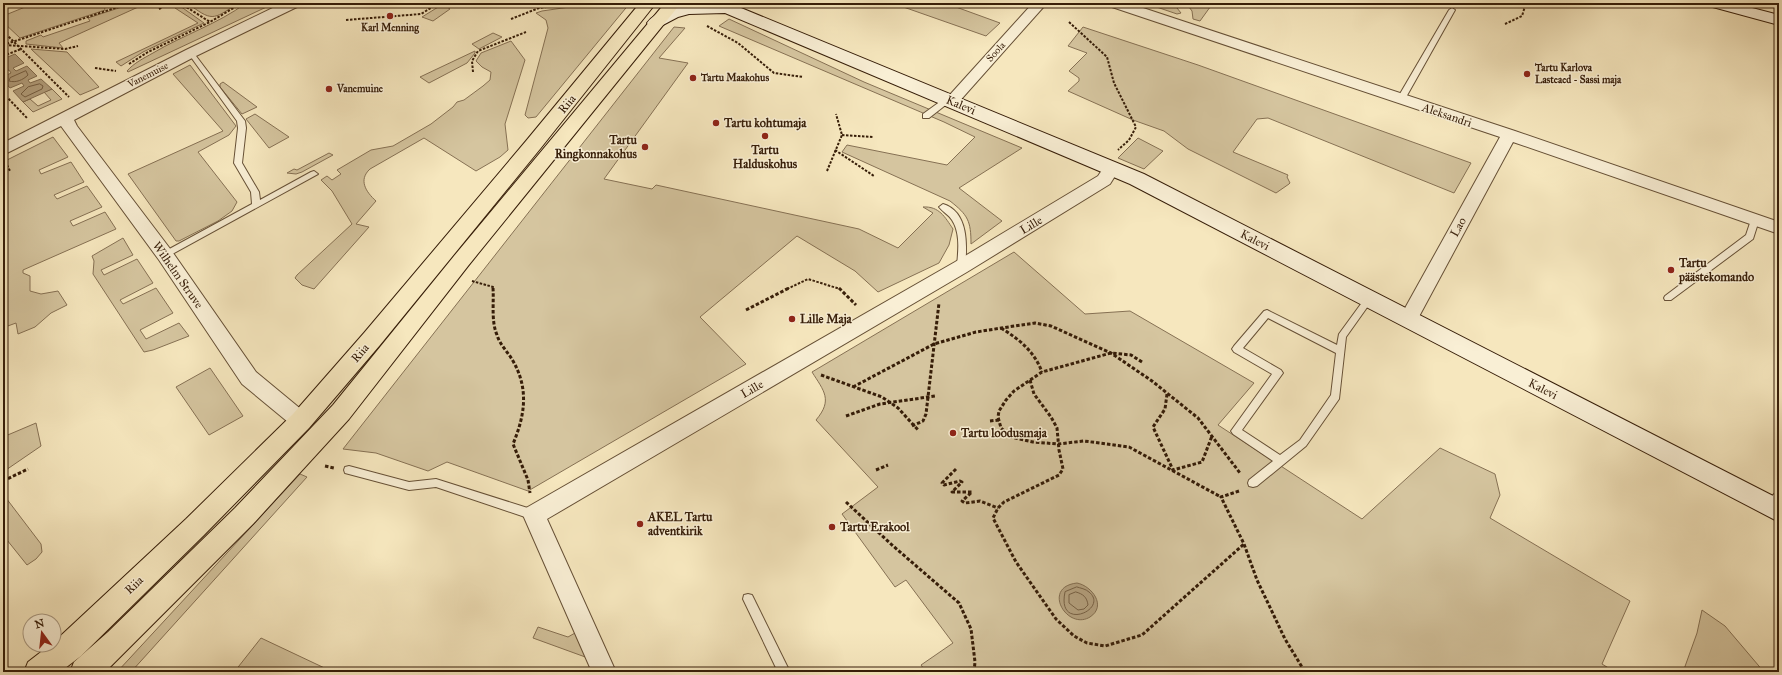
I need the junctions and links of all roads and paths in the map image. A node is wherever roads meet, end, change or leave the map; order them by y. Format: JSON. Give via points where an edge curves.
{"nodes":[{"id":1,"x":130,"y":3,"type":"edge"},
{"id":2,"x":171,"y":3,"type":"edge"},
{"id":3,"x":180,"y":3,"type":"edge"},
{"id":4,"x":242,"y":3,"type":"edge"},
{"id":5,"x":294,"y":3,"type":"edge"},
{"id":6,"x":439,"y":3,"type":"edge"},
{"id":7,"x":540,"y":3,"type":"edge"},
{"id":8,"x":574,"y":3,"type":"edge"},
{"id":9,"x":648,"y":3,"type":"edge"},
{"id":10,"x":673,"y":3,"type":"edge"},
{"id":11,"x":1040,"y":3,"type":"edge"},
{"id":12,"x":1114,"y":3,"type":"edge"},
{"id":13,"x":1526,"y":3,"type":"edge"},
{"id":14,"x":1715,"y":3,"type":"edge"},
{"id":15,"x":1754,"y":3,"type":"edge"},
{"id":16,"x":720,"y":5,"type":"edge"},
{"id":17,"x":547,"y":7,"type":"junction"},
{"id":18,"x":159,"y":9,"type":"dead end"},
{"id":19,"x":1452,"y":10,"type":"dead end"},
{"id":20,"x":1779,"y":10,"type":"edge"},
{"id":21,"x":510,"y":19,"type":"dead end"},
{"id":22,"x":346,"y":20,"type":"dead end"},
{"id":23,"x":1779,"y":20,"type":"edge"},
{"id":24,"x":210,"y":22,"type":"junction"},
{"id":25,"x":1069,"y":22,"type":"dead end"},
{"id":26,"x":655,"y":24,"type":"junction"},
{"id":27,"x":1505,"y":24,"type":"dead end"},
{"id":28,"x":705,"y":25,"type":"dead end"},
{"id":29,"x":3,"y":31,"type":"edge"},
{"id":30,"x":526,"y":32,"type":"dead end"},
{"id":31,"x":14,"y":42,"type":"junction"},
{"id":32,"x":3,"y":45,"type":"edge"},
{"id":33,"x":78,"y":46,"type":"dead end"},
{"id":34,"x":19,"y":47,"type":"junction"},
{"id":35,"x":21,"y":49,"type":"junction"},
{"id":36,"x":191,"y":53,"type":"junction"},
{"id":37,"x":3,"y":56,"type":"edge"},
{"id":38,"x":124,"y":67,"type":"dead end"},
{"id":39,"x":95,"y":68,"type":"dead end"},
{"id":40,"x":119,"y":72,"type":"dead end"},
{"id":41,"x":473,"y":72,"type":"dead end"},
{"id":42,"x":803,"y":77,"type":"dead end"},
{"id":43,"x":3,"y":93,"type":"edge"},
{"id":44,"x":70,"y":98,"type":"dead end"},
{"id":45,"x":1401,"y":99,"type":"junction"},
{"id":46,"x":950,"y":100,"type":"junction"},
{"id":47,"x":836,"y":114,"type":"dead end"},
{"id":48,"x":926,"y":116,"type":"dead end"},
{"id":49,"x":65,"y":118,"type":"junction"},
{"id":50,"x":28,"y":119,"type":"dead end"},
{"id":51,"x":842,"y":135,"type":"junction"},
{"id":52,"x":1509,"y":135,"type":"junction"},
{"id":53,"x":873,"y":136,"type":"dead end"},
{"id":54,"x":3,"y":150,"type":"edge"},
{"id":55,"x":835,"y":150,"type":"junction"},
{"id":56,"x":1113,"y":161,"type":"junction"},
{"id":57,"x":827,"y":170,"type":"dead end"},
{"id":58,"x":314,"y":174,"type":"dead end"},
{"id":59,"x":874,"y":176,"type":"dead end"},
{"id":60,"x":256,"y":205,"type":"junction"},
{"id":61,"x":943,"y":207,"type":"dead end"},
{"id":62,"x":1755,"y":220,"type":"junction"},
{"id":63,"x":1779,"y":228,"type":"edge"},
{"id":64,"x":165,"y":255,"type":"junction"},
{"id":65,"x":960,"y":267,"type":"junction"},
{"id":66,"x":468,"y":280,"type":"dead end"},
{"id":67,"x":940,"y":296,"type":"dead end"},
{"id":68,"x":1668,"y":298,"type":"dead end"},
{"id":69,"x":1369,"y":299,"type":"junction"},
{"id":70,"x":746,"y":310,"type":"dead end"},
{"id":71,"x":1408,"y":319,"type":"junction"},
{"id":72,"x":870,"y":320,"type":"junction"},
{"id":73,"x":1001,"y":328,"type":"junction"},
{"id":74,"x":934,"y":344,"type":"junction"},
{"id":75,"x":1340,"y":351,"type":"junction"},
{"id":76,"x":1111,"y":353,"type":"junction"},
{"id":77,"x":1142,"y":362,"type":"dead end"},
{"id":78,"x":1042,"y":372,"type":"junction"},
{"id":79,"x":821,"y":375,"type":"dead end"},
{"id":80,"x":1030,"y":380,"type":"junction"},
{"id":81,"x":854,"y":387,"type":"junction"},
{"id":82,"x":1167,"y":394,"type":"junction"},
{"id":83,"x":935,"y":396,"type":"dead end"},
{"id":84,"x":928,"y":397,"type":"junction"},
{"id":85,"x":889,"y":402,"type":"junction"},
{"id":86,"x":846,"y":416,"type":"dead end"},
{"id":87,"x":990,"y":420,"type":"dead end"},
{"id":88,"x":999,"y":420,"type":"junction"},
{"id":89,"x":301,"y":421,"type":"junction"},
{"id":90,"x":912,"y":426,"type":"junction"},
{"id":91,"x":919,"y":431,"type":"dead end"},
{"id":92,"x":1004,"y":431,"type":"junction"},
{"id":93,"x":998,"y":435,"type":"dead end"},
{"id":94,"x":1212,"y":436,"type":"junction"},
{"id":95,"x":1058,"y":444,"type":"junction"},
{"id":96,"x":1281,"y":461,"type":"junction"},
{"id":97,"x":888,"y":465,"type":"dead end"},
{"id":98,"x":28,"y":469,"type":"dead end"},
{"id":99,"x":956,"y":469,"type":"dead end"},
{"id":100,"x":349,"y":470,"type":"dead end"},
{"id":101,"x":876,"y":470,"type":"dead end"},
{"id":102,"x":1173,"y":470,"type":"junction"},
{"id":103,"x":3,"y":481,"type":"edge"},
{"id":104,"x":1252,"y":485,"type":"junction"},
{"id":105,"x":1221,"y":497,"type":"junction"},
{"id":106,"x":846,"y":502,"type":"dead end"},
{"id":107,"x":1776,"y":504,"type":"edge"},
{"id":108,"x":998,"y":508,"type":"junction"},
{"id":109,"x":534,"y":515,"type":"junction"},
{"id":110,"x":1244,"y":544,"type":"junction"},
{"id":111,"x":748,"y":599,"type":"dead end"},
{"id":112,"x":38,"y":672,"type":"edge"},
{"id":113,"x":84,"y":672,"type":"edge"},
{"id":114,"x":604,"y":672,"type":"edge"},
{"id":115,"x":784,"y":672,"type":"edge"},
{"id":116,"x":974,"y":672,"type":"edge"},
{"id":117,"x":1305,"y":672,"type":"edge"}],
"edges":[{"from":1,"to":31,"type":"path"},
{"from":2,"to":18,"type":"path"},
{"from":3,"to":24,"type":"path"},
{"from":4,"to":24,"type":"path"},
{"from":5,"to":36,"type":"street","name":"Vanemuise"},
{"from":6,"to":22,"type":"path","via":[[421,14]]},
{"from":7,"to":17,"type":"path"},
{"from":8,"to":17,"type":"path"},
{"from":9,"to":89,"type":"highway","name":"Riia","via":[[538,140]]},
{"from":10,"to":26,"type":"highway","name":"Riia"},
{"from":11,"to":46,"type":"street","name":"Soola"},
{"from":12,"to":45,"type":"street","name":"Aleksandri"},
{"from":13,"to":27,"type":"path","via":[[1522,16]]},
{"from":14,"to":23,"type":"street"},
{"from":15,"to":20,"type":"street"},
{"from":16,"to":26,"type":"street","via":[[691,8],[667,15]]},
{"from":16,"to":46,"type":"street","name":"Kalevi"},
{"from":17,"to":21,"type":"path"},
{"from":19,"to":45,"type":"lane"},
{"from":24,"to":38,"type":"path","via":[[148,52]]},
{"from":25,"to":56,"type":"path","via":[[1107,57],[1114,83],[1136,127]]},
{"from":26,"to":113,"type":"highway","name":"Riia","via":[[461,260],[341,412],[238,522]]},
{"from":28,"to":42,"type":"path","via":[[738,43],[774,73]]},
{"from":29,"to":31,"type":"path"},
{"from":30,"to":41,"type":"path","via":[[478,51],[472,61]]},
{"from":31,"to":32,"type":"path"},
{"from":31,"to":34,"type":"path"},
{"from":32,"to":34,"type":"path"},
{"from":33,"to":34,"type":"path","via":[[65,49]]},
{"from":34,"to":35,"type":"path"},
{"from":35,"to":37,"type":"path"},
{"from":35,"to":44,"type":"path"},
{"from":36,"to":49,"type":"street","name":"Vanemuise"},
{"from":36,"to":60,"type":"lane","via":[[241,121],[238,163],[255,192]]},
{"from":39,"to":40,"type":"path"},
{"from":43,"to":50,"type":"path"},
{"from":45,"to":52,"type":"street","name":"Aleksandri"},
{"from":46,"to":48,"type":"lane"},
{"from":46,"to":56,"type":"street","name":"Kalevi"},
{"from":47,"to":51,"type":"path"},
{"from":49,"to":54,"type":"street","name":"Vanemuise"},
{"from":49,"to":64,"type":"street","name":"Wilhelm Struve"},
{"from":51,"to":53,"type":"path"},
{"from":51,"to":55,"type":"path"},
{"from":52,"to":62,"type":"street","name":"Aleksandri"},
{"from":52,"to":71,"type":"street","name":"Lao"},
{"from":55,"to":57,"type":"path"},
{"from":55,"to":59,"type":"path"},
{"from":56,"to":65,"type":"street","name":"Lille","via":[[1104,180]]},
{"from":56,"to":69,"type":"street","name":"Kalevi","via":[[1137,179]]},
{"from":58,"to":60,"type":"lane"},
{"from":60,"to":64,"type":"lane"},
{"from":61,"to":65,"type":"lane","via":[[959,222],[962,231]]},
{"from":62,"to":63,"type":"street","name":"Aleksandri"},
{"from":62,"to":68,"type":"lane","via":[[1750,237]]},
{"from":64,"to":89,"type":"street","name":"Wilhelm Struve","via":[[249,378]]},
{"from":65,"to":72,"type":"street","name":"Lille"},
{"from":66,"to":109,"type":"path","via":[[493,287],[496,333],[522,382],[526,398],[523,420],[513,444],[528,480]]},
{"from":67,"to":74,"type":"path"},
{"from":69,"to":71,"type":"street","name":"Kalevi"},
{"from":69,"to":75,"type":"lane","via":[[1342,336]]},
{"from":70,"to":72,"type":"path","via":[[808,279],[839,288]]},
{"from":71,"to":107,"type":"street","name":"Kalevi"},
{"from":72,"to":109,"type":"street","name":"Lille"},
{"from":73,"to":74,"type":"path"},
{"from":73,"to":76,"type":"path","via":[[1035,323],[1051,326]]},
{"from":73,"to":78,"type":"path","via":[[1038,358]]},
{"from":74,"to":81,"type":"path"},
{"from":74,"to":84,"type":"path"},
{"from":75,"to":96,"type":"lane","via":[[1336,396],[1303,443]]},
{"from":75,"to":96,"type":"lane","via":[[1267,313],[1237,349],[1278,373],[1236,431]]},
{"from":76,"to":77,"type":"path","via":[[1131,355]]},
{"from":76,"to":78,"type":"path"},
{"from":76,"to":82,"type":"path"},
{"from":78,"to":80,"type":"path"},
{"from":79,"to":81,"type":"path"},
{"from":80,"to":88,"type":"path","via":[[1006,400],[1000,411]]},
{"from":80,"to":95,"type":"path","via":[[1035,397],[1055,423],[1060,437]]},
{"from":81,"to":85,"type":"path"},
{"from":82,"to":94,"type":"path","via":[[1198,418]]},
{"from":82,"to":102,"type":"path","via":[[1166,409],[1153,427]]},
{"from":83,"to":84,"type":"path"},
{"from":84,"to":85,"type":"path"},
{"from":84,"to":90,"type":"path","via":[[923,421]]},
{"from":85,"to":86,"type":"path"},
{"from":85,"to":90,"type":"path","via":[[898,408]]},
{"from":87,"to":88,"type":"path"},
{"from":88,"to":92,"type":"path"},
{"from":89,"to":112,"type":"highway","name":"Riia","via":[[195,527],[76,640]]},
{"from":90,"to":91,"type":"path"},
{"from":92,"to":93,"type":"path"},
{"from":92,"to":95,"type":"path","via":[[1018,439]]},
{"from":94,"to":102,"type":"path","via":[[1202,462]]},
{"from":94,"to":104,"type":"path"},
{"from":95,"to":102,"type":"path","via":[[1084,441],[1129,447]]},
{"from":95,"to":108,"type":"path","via":[[1063,469],[1059,475],[1004,502]]},
{"from":96,"to":104,"type":"lane"},
{"from":97,"to":101,"type":"path"},
{"from":98,"to":103,"type":"path"},
{"from":99,"to":108,"type":"path","via":[[942,483],[944,485],[960,481],[962,482],[952,492],[954,494],[972,492],[962,501],[980,501]]},
{"from":100,"to":109,"type":"lane","via":[[409,486],[436,483]]},
{"from":102,"to":105,"type":"path"},
{"from":104,"to":105,"type":"path"},
{"from":105,"to":110,"type":"path"},
{"from":106,"to":116,"type":"path","via":[[959,603],[971,629],[976,662]]},
{"from":108,"to":110,"type":"path","via":[[993,518],[1016,562],[1056,619],[1074,636],[1087,643],[1105,646],[1142,635]]},
{"from":109,"to":114,"type":"street"},
{"from":110,"to":117,"type":"path","via":[[1257,580],[1285,639]]},
{"from":111,"to":115,"type":"lane"}]}
